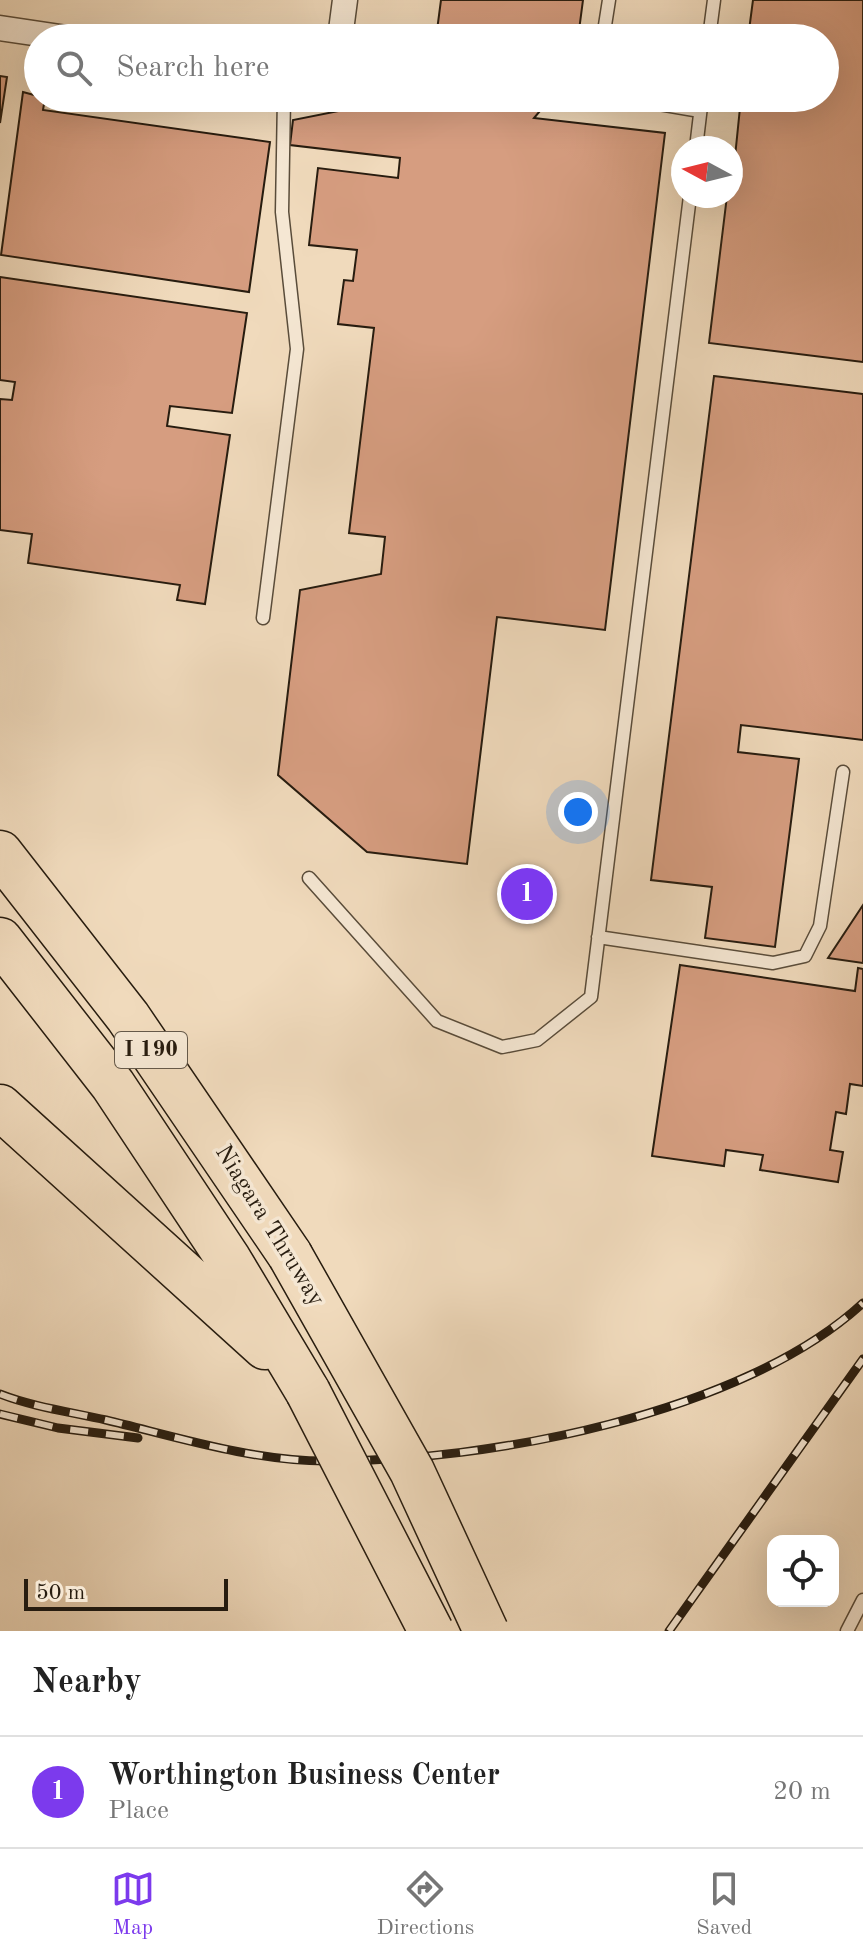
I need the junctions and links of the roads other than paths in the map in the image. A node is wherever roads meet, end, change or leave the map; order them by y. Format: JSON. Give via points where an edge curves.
{"nodes":[{"id":1,"x":345,"y":0,"type":"edge"},
{"id":2,"x":609,"y":0,"type":"edge"},
{"id":3,"x":714,"y":0,"type":"edge"},
{"id":4,"x":342,"y":24,"type":"edge"},
{"id":5,"x":605,"y":24,"type":"edge"},
{"id":6,"x":711,"y":24,"type":"edge"},
{"id":7,"x":0,"y":28,"type":"edge"},
{"id":8,"x":24,"y":32,"type":"edge"},
{"id":9,"x":284,"y":112,"type":"edge"},
{"id":10,"x":700,"y":112,"type":"edge"},
{"id":11,"x":697,"y":136,"type":"edge"},
{"id":12,"x":689,"y":208,"type":"edge"},
{"id":13,"x":263,"y":618,"type":"dead end"},
{"id":14,"x":843,"y":772,"type":"dead end"},
{"id":15,"x":0,"y":853,"type":"edge"},
{"id":16,"x":309,"y":878,"type":"dead end"},
{"id":17,"x":598,"y":937,"type":"junction"},
{"id":18,"x":0,"y":940,"type":"edge"},
{"id":19,"x":0,"y":1107,"type":"edge"},
{"id":20,"x":308,"y":1392,"type":"junction"},
{"id":21,"x":863,"y":1600,"type":"edge"},
{"id":22,"x":431,"y":1631,"type":"edge"},
{"id":23,"x":486,"y":1631,"type":"edge"},
{"id":24,"x":847,"y":1631,"type":"edge"}],
"edges":[{"from":1,"to":4,"type":"street"},
{"from":2,"to":5,"type":"lane"},
{"from":3,"to":6,"type":"lane"},
{"from":7,"to":8,"type":"street"},
{"from":9,"to":13,"type":"lane","via":[[282,212],[297,349]]},
{"from":10,"to":11,"type":"lane"},
{"from":12,"to":17,"type":"lane"},
{"from":14,"to":17,"type":"lane","via":[[820,926],[805,956],[773,963]]},
{"from":15,"to":23,"type":"highway","name":"Niagara Thruway","number":"I 190","bridge":true,"via":[[128,1017],[290,1255],[412,1471]]},
{"from":16,"to":17,"type":"lane","via":[[437,1021],[502,1047],[537,1040],[591,997]]},
{"from":18,"to":20,"type":"highway","number":"I 190","via":[[113,1085],[229,1260]]},
{"from":19,"to":20,"type":"highway","via":[[255,1336]]},
{"from":20,"to":22,"type":"highway","number":"I 190","bridge":true},
{"from":21,"to":24,"type":"lane"}]}
